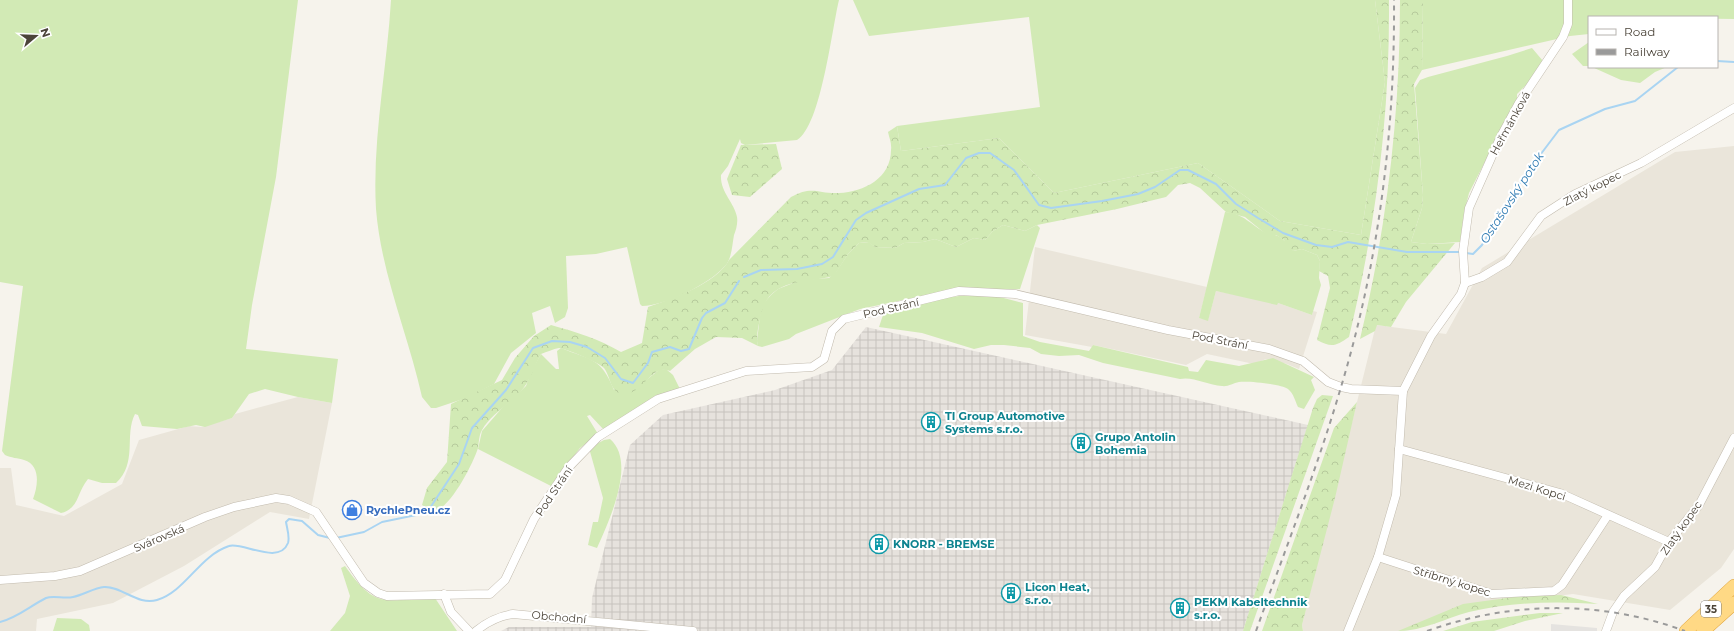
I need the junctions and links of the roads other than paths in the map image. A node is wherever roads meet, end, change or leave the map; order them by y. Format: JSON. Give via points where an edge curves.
{"nodes":[{"id":1,"x":1568,"y":0,"type":"edge"},
{"id":2,"x":1734,"y":108,"type":"edge"},
{"id":3,"x":1465,"y":284,"type":"junction"},
{"id":4,"x":1403,"y":391,"type":"junction"},
{"id":5,"x":1734,"y":438,"type":"edge"},
{"id":6,"x":1399,"y":449,"type":"junction"},
{"id":7,"x":1608,"y":515,"type":"junction"},
{"id":8,"x":1669,"y":542,"type":"junction"},
{"id":9,"x":1378,"y":558,"type":"junction"},
{"id":10,"x":0,"y":580,"type":"edge"},
{"id":11,"x":1734,"y":586,"type":"edge"},
{"id":12,"x":444,"y":594,"type":"junction"},
{"id":13,"x":1734,"y":602,"type":"edge"},
{"id":14,"x":469,"y":631,"type":"edge"},
{"id":15,"x":476,"y":631,"type":"edge"},
{"id":16,"x":693,"y":631,"type":"edge"},
{"id":17,"x":1348,"y":631,"type":"edge"},
{"id":18,"x":1606,"y":631,"type":"edge"},
{"id":19,"x":1686,"y":631,"type":"edge"},
{"id":20,"x":1703,"y":631,"type":"edge"}],
"edges":[{"from":1,"to":3,"type":"street","name":"Heřmánková","via":[[1568,24],[1564,33],[1500,138],[1472,201],[1463,251]]},
{"from":2,"to":3,"type":"street","name":"Zlatý kopec","via":[[1641,163],[1575,194],[1541,216],[1507,262]]},
{"from":3,"to":4,"type":"street","via":[[1461,294],[1431,336]]},
{"from":4,"to":6,"type":"street"},
{"from":4,"to":12,"type":"street","name":"Pod Strání","via":[[1341,387],[1328,382],[1303,362],[1269,349],[1168,330],[1016,294],[960,291],[844,319],[832,331],[824,359],[812,367],[746,371],[658,399],[598,437],[568,468],[534,519],[505,580],[490,594]]},
{"from":5,"to":8,"type":"street","name":"Zlatý kopec","via":[[1699,505]]},
{"from":6,"to":7,"type":"street","name":"Mezi Kopci","via":[[1560,493]]},
{"from":6,"to":9,"type":"street","via":[[1396,495]]},
{"from":7,"to":8,"type":"street","name":"Mezi Kopci"},
{"from":7,"to":9,"type":"street","name":"Stříbrný kopec","via":[[1562,585],[1554,591],[1492,594]]},
{"from":8,"to":18,"type":"street","name":"Zlatý kopec","via":[[1655,568],[1624,596]]},
{"from":9,"to":17,"type":"street"},
{"from":10,"to":12,"type":"street","name":"Svárovská","via":[[80,572],[206,517],[276,498],[289,500],[316,512],[364,583],[378,593],[386,596]]},
{"from":11,"to":19,"type":"highway","number":"35"},
{"from":12,"to":14,"type":"street","via":[[451,612]]},
{"from":13,"to":20,"type":"highway","number":"35"},
{"from":15,"to":16,"type":"street","name":"Obchodní","via":[[497,618],[513,614]]}]}
